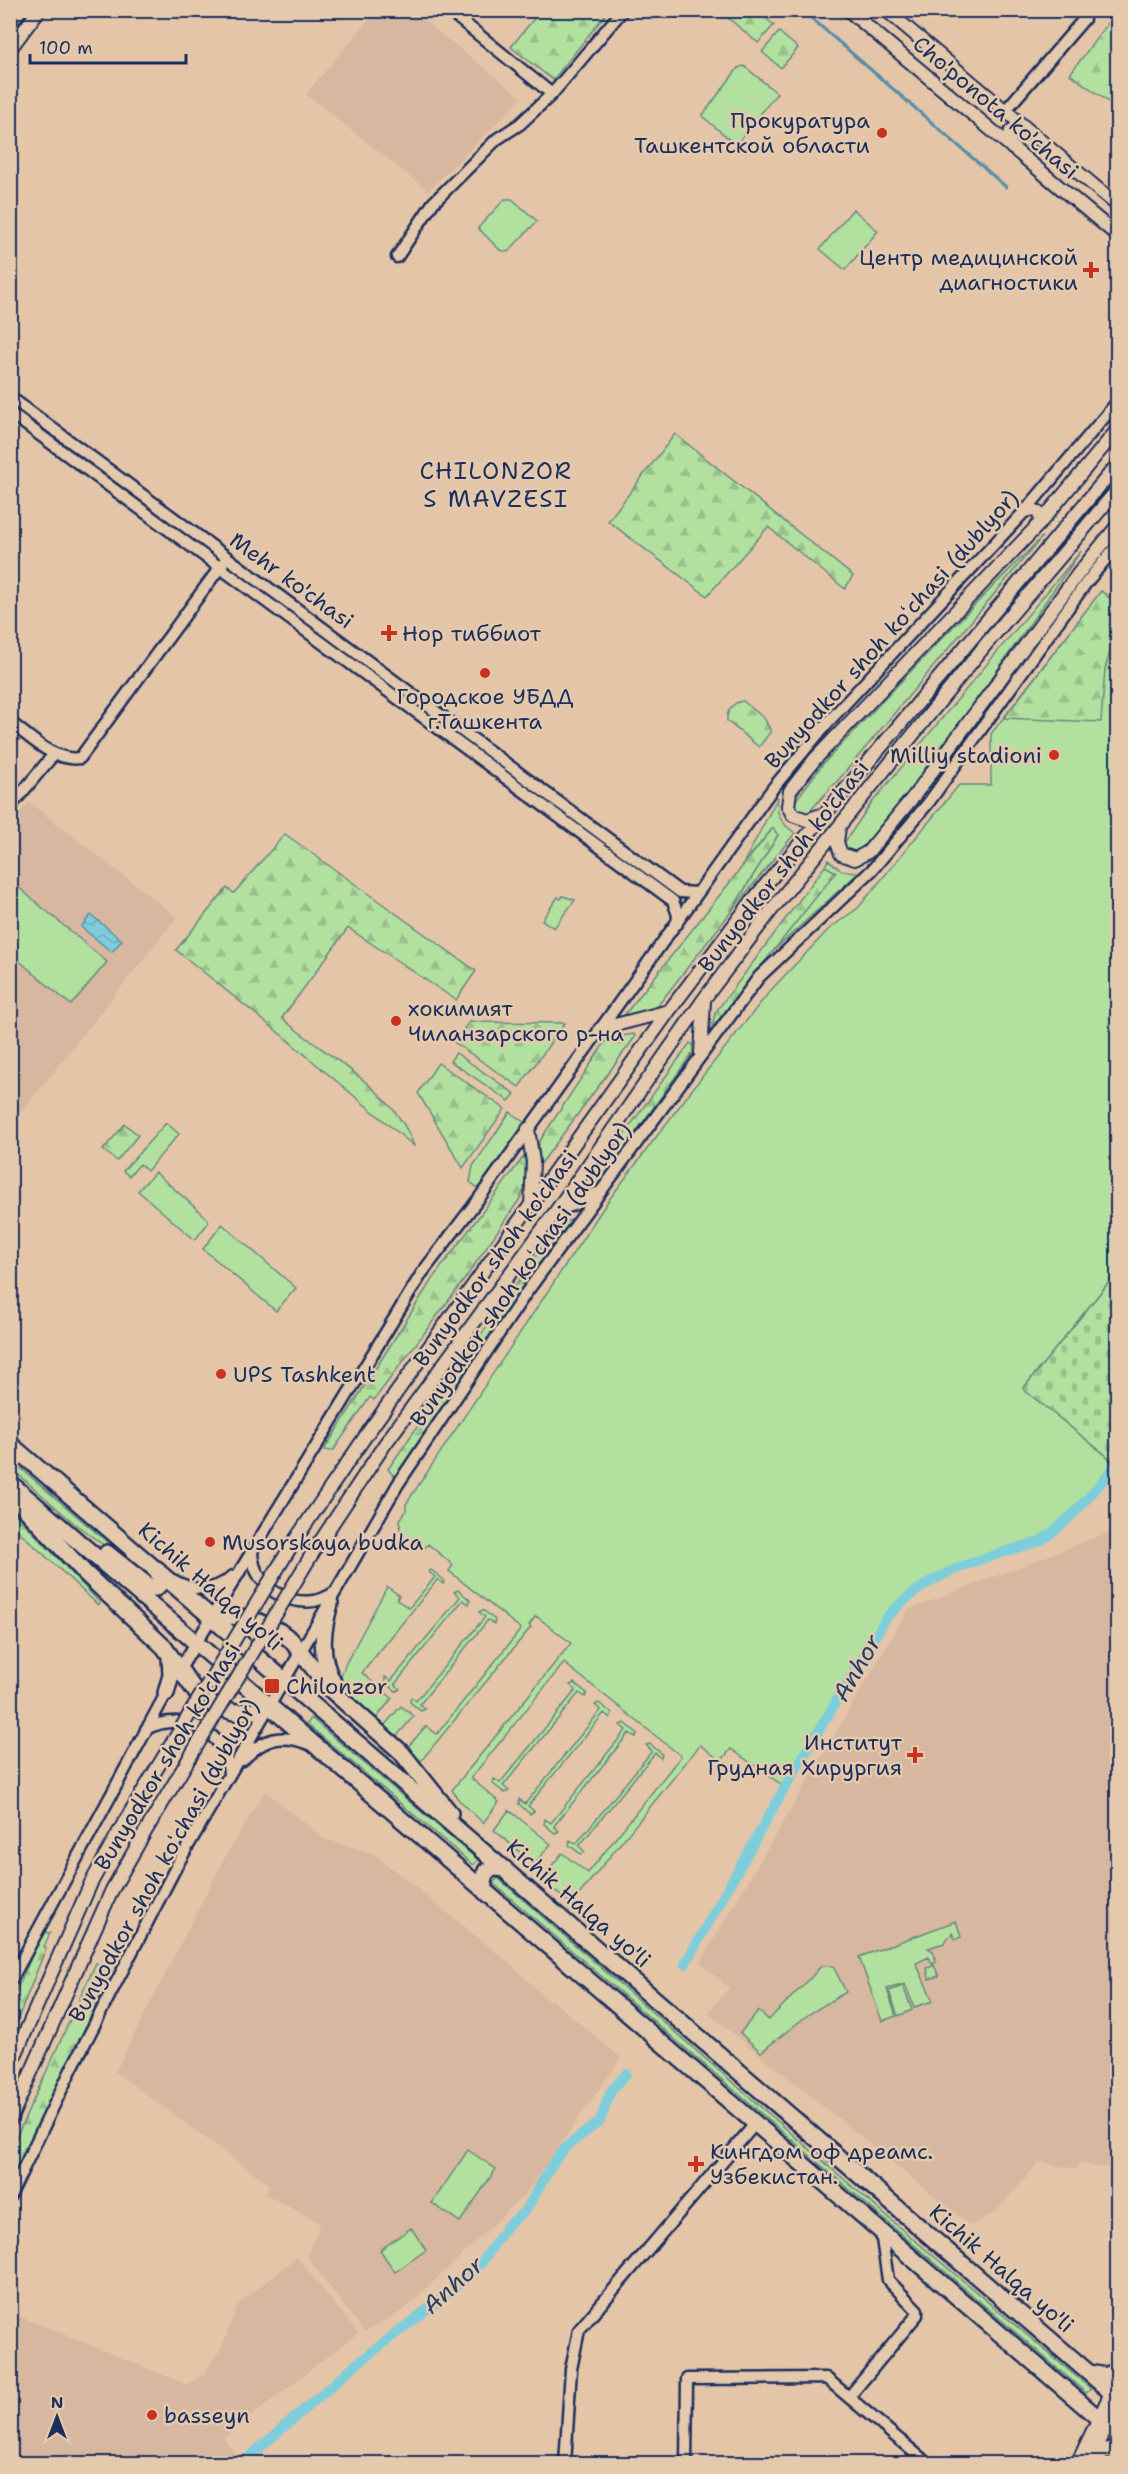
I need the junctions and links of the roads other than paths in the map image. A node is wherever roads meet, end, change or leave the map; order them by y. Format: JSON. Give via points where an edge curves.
{"nodes":[{"id":1,"x":20,"y":10,"type":"edge"},
{"id":2,"x":39,"y":10,"type":"edge"},
{"id":3,"x":448,"y":10,"type":"edge"},
{"id":4,"x":848,"y":10,"type":"edge"},
{"id":5,"x":886,"y":10,"type":"edge"},
{"id":6,"x":1084,"y":10,"type":"edge"},
{"id":7,"x":623,"y":11,"type":"edge"},
{"id":8,"x":10,"y":24,"type":"edge"},
{"id":9,"x":929,"y":46,"type":"junction"},
{"id":10,"x":10,"y":49,"type":"edge"},
{"id":11,"x":908,"y":61,"type":"junction"},
{"id":12,"x":552,"y":94,"type":"junction"},
{"id":13,"x":1005,"y":111,"type":"junction"},
{"id":14,"x":1027,"y":129,"type":"junction"},
{"id":15,"x":1012,"y":148,"type":"junction"},
{"id":16,"x":1118,"y":206,"type":"edge"},
{"id":17,"x":1118,"y":236,"type":"edge"},
{"id":18,"x":397,"y":256,"type":"dead end"},
{"id":19,"x":10,"y":397,"type":"edge"},
{"id":20,"x":1118,"y":401,"type":"edge"},
{"id":21,"x":10,"y":413,"type":"edge"},
{"id":22,"x":1118,"y":429,"type":"edge"},
{"id":23,"x":1118,"y":464,"type":"edge"},
{"id":24,"x":133,"y":487,"type":"junction"},
{"id":25,"x":1118,"y":489,"type":"edge"},
{"id":26,"x":125,"y":497,"type":"junction"},
{"id":27,"x":1025,"y":511,"type":"junction"},
{"id":28,"x":1040,"y":523,"type":"junction"},
{"id":29,"x":1118,"y":525,"type":"edge"},
{"id":30,"x":1118,"y":544,"type":"edge"},
{"id":31,"x":232,"y":560,"type":"junction"},
{"id":32,"x":224,"y":571,"type":"junction"},
{"id":33,"x":391,"y":677,"type":"junction"},
{"id":34,"x":383,"y":687,"type":"junction"},
{"id":35,"x":407,"y":689,"type":"junction"},
{"id":36,"x":399,"y":699,"type":"junction"},
{"id":37,"x":10,"y":722,"type":"edge"},
{"id":38,"x":54,"y":754,"type":"junction"},
{"id":39,"x":10,"y":807,"type":"edge"},
{"id":40,"x":823,"y":814,"type":"junction"},
{"id":41,"x":840,"y":827,"type":"junction"},
{"id":42,"x":680,"y":892,"type":"junction"},
{"id":43,"x":698,"y":893,"type":"junction"},
{"id":44,"x":673,"y":901,"type":"junction"},
{"id":45,"x":677,"y":924,"type":"junction"},
{"id":46,"x":704,"y":999,"type":"junction"},
{"id":47,"x":669,"y":1011,"type":"junction"},
{"id":48,"x":600,"y":1029,"type":"junction"},
{"id":49,"x":702,"y":1053,"type":"junction"},
{"id":50,"x":528,"y":1129,"type":"junction"},
{"id":51,"x":597,"y":1194,"type":"junction"},
{"id":52,"x":531,"y":1205,"type":"junction"},
{"id":53,"x":556,"y":1211,"type":"junction"},
{"id":54,"x":10,"y":1444,"type":"edge"},
{"id":55,"x":10,"y":1483,"type":"edge"},
{"id":56,"x":10,"y":1494,"type":"edge"},
{"id":57,"x":63,"y":1528,"type":"junction"},
{"id":58,"x":250,"y":1555,"type":"junction"},
{"id":59,"x":157,"y":1569,"type":"junction"},
{"id":60,"x":339,"y":1588,"type":"junction"},
{"id":61,"x":330,"y":1604,"type":"junction"},
{"id":62,"x":212,"y":1617,"type":"junction"},
{"id":63,"x":196,"y":1643,"type":"junction"},
{"id":64,"x":302,"y":1651,"type":"junction"},
{"id":65,"x":170,"y":1657,"type":"junction"},
{"id":66,"x":180,"y":1670,"type":"junction"},
{"id":67,"x":285,"y":1680,"type":"junction"},
{"id":68,"x":166,"y":1693,"type":"junction"},
{"id":69,"x":345,"y":1703,"type":"junction"},
{"id":70,"x":270,"y":1706,"type":"junction"},
{"id":71,"x":146,"y":1729,"type":"junction"},
{"id":72,"x":317,"y":1747,"type":"junction"},
{"id":73,"x":229,"y":1776,"type":"junction"},
{"id":74,"x":475,"y":1843,"type":"junction"},
{"id":75,"x":505,"y":1869,"type":"junction"},
{"id":76,"x":485,"y":1892,"type":"junction"},
{"id":77,"x":10,"y":1982,"type":"edge"},
{"id":78,"x":10,"y":2067,"type":"edge"},
{"id":79,"x":10,"y":2120,"type":"edge"},
{"id":80,"x":755,"y":2124,"type":"junction"},
{"id":81,"x":10,"y":2196,"type":"edge"},
{"id":82,"x":881,"y":2232,"type":"junction"},
{"id":83,"x":1118,"y":2370,"type":"edge"},
{"id":84,"x":1089,"y":2373,"type":"junction"},
{"id":85,"x":1116,"y":2393,"type":"edge"},
{"id":86,"x":849,"y":2397,"type":"junction"},
{"id":87,"x":1107,"y":2427,"type":"edge"},
{"id":88,"x":1118,"y":2450,"type":"edge"},
{"id":89,"x":565,"y":2463,"type":"edge"},
{"id":90,"x":686,"y":2463,"type":"edge"},
{"id":91,"x":928,"y":2463,"type":"edge"},
{"id":92,"x":1077,"y":2463,"type":"edge"},
{"id":93,"x":1088,"y":2463,"type":"edge"}],
"edges":[{"from":1,"to":8,"type":"main road"},
{"from":2,"to":10,"type":"main road"},
{"from":3,"to":12,"type":"street"},
{"from":4,"to":11,"type":"main road","name":"Cho'ponota ko'chasi"},
{"from":5,"to":9,"type":"main road","name":"Cho'ponota ko'chasi"},
{"from":6,"to":13,"type":"street","via":[[1084,20]]},
{"from":7,"to":12,"type":"street"},
{"from":9,"to":11,"type":"main road","via":[[927,60]]},
{"from":9,"to":13,"type":"main road","name":"Cho'ponota ko'chasi"},
{"from":11,"to":15,"type":"main road","name":"Cho'ponota ko'chasi"},
{"from":12,"to":18,"type":"street","via":[[520,124],[496,139],[434,203]]},
{"from":13,"to":14,"type":"main road","name":"Cho'ponota ko'chasi"},
{"from":14,"to":15,"type":"main road","via":[[1017,127],[1011,131]]},
{"from":14,"to":16,"type":"main road","name":"Cho'ponota ko'chasi"},
{"from":15,"to":17,"type":"main road","name":"Cho'ponota ko'chasi"},
{"from":19,"to":24,"type":"street","name":"Mehr ko'chasi"},
{"from":20,"to":27,"type":"street","name":"Bunyodkor shoh koʻchasi (dublyor)"},
{"from":21,"to":26,"type":"street","name":"Mehr ko'chasi"},
{"from":22,"to":28,"type":"main road"},
{"from":23,"to":40,"type":"main road","name":"Bunyodkor shoh ko'chasi"},
{"from":24,"to":26,"type":"street"},
{"from":24,"to":31,"type":"street","name":"Mehr ko'chasi"},
{"from":25,"to":41,"type":"main road","name":"Bunyodkor shoh ko'chasi"},
{"from":26,"to":32,"type":"street","name":"Mehr ko'chasi"},
{"from":27,"to":28,"type":"main road","via":[[1037,511]]},
{"from":27,"to":43,"type":"street","name":"Bunyodkor shoh koʻchasi (dublyor)","via":[[800,754]]},
{"from":28,"to":40,"type":"main road","via":[[842,729],[791,788],[788,803],[793,815],[807,820]]},
{"from":29,"to":41,"type":"main road","via":[[868,852],[855,859],[841,854],[837,842]]},
{"from":30,"to":49,"type":"street","name":"Bunyodkor shoh koʻchasi (dublyor)","via":[[929,802],[872,870],[759,977]]},
{"from":31,"to":32,"type":"street"},
{"from":31,"to":33,"type":"street","name":"Mehr ko'chasi"},
{"from":32,"to":34,"type":"street","name":"Mehr ko'chasi"},
{"from":32,"to":38,"type":"street","via":[[80,758],[68,760]]},
{"from":33,"to":34,"type":"street"},
{"from":33,"to":35,"type":"street","name":"Mehr ko'chasi"},
{"from":34,"to":36,"type":"street","name":"Mehr ko'chasi"},
{"from":35,"to":36,"type":"street"},
{"from":35,"to":42,"type":"street","name":"Mehr ko'chasi"},
{"from":36,"to":44,"type":"street","name":"Mehr ko'chasi"},
{"from":37,"to":38,"type":"street"},
{"from":38,"to":39,"type":"street"},
{"from":40,"to":47,"type":"main road","name":"Bunyodkor shoh ko'chasi"},
{"from":41,"to":46,"type":"main road","name":"Bunyodkor shoh ko'chasi"},
{"from":42,"to":43,"type":"street"},
{"from":42,"to":44,"type":"street"},
{"from":43,"to":45,"type":"street","name":"Bunyodkor shoh koʻchasi (dublyor)"},
{"from":44,"to":45,"type":"street"},
{"from":45,"to":48,"type":"street","name":"Bunyodkor shoh koʻchasi (dublyor)"},
{"from":46,"to":49,"type":"main road"},
{"from":46,"to":53,"type":"main road","name":"Bunyodkor shoh ko'chasi"},
{"from":47,"to":48,"type":"main road"},
{"from":47,"to":52,"type":"main road","name":"Bunyodkor shoh ko'chasi"},
{"from":48,"to":50,"type":"street","name":"Bunyodkor shoh koʻchasi (dublyor)"},
{"from":49,"to":51,"type":"street","name":"Bunyodkor shoh koʻchasi (dublyor)"},
{"from":50,"to":52,"type":"main road","via":[[533,1162]]},
{"from":50,"to":58,"type":"street","name":"Bunyodkor shoh koʻchasi (dublyor)","via":[[422,1273]]},
{"from":51,"to":53,"type":"main road"},
{"from":51,"to":60,"type":"street","name":"Bunyodkor shoh koʻchasi (dublyor)","via":[[398,1484]]},
{"from":52,"to":78,"type":"main road","name":"Bunyodkor shoh ko'chasi","bridge":true,"via":[[293,1542],[91,1883]]},
{"from":53,"to":79,"type":"main road","name":"Bunyodkor shoh ko'chasi","bridge":true,"via":[[385,1444],[312,1554],[145,1832],[112,1890]]},
{"from":54,"to":59,"type":"highway","name":"Kichik Halqa yo'li"},
{"from":55,"to":57,"type":"highway"},
{"from":56,"to":65,"type":"highway","via":[[86,1574],[149,1631]]},
{"from":57,"to":59,"type":"highway","via":[[99,1546],[151,1588],[161,1583]]},
{"from":57,"to":63,"type":"highway"},
{"from":58,"to":59,"type":"street","via":[[228,1581],[209,1588],[184,1586]]},
{"from":58,"to":60,"type":"street","via":[[261,1578],[285,1597],[312,1602],[327,1598]]},
{"from":58,"to":62,"type":"street","name":"Bunyodkor shoh koʻchasi (dublyor)"},
{"from":59,"to":62,"type":"highway","name":"Kichik Halqa yo'li"},
{"from":60,"to":61,"type":"street","name":"Bunyodkor shoh koʻchasi (dublyor)"},
{"from":61,"to":64,"type":"street","name":"Bunyodkor shoh koʻchasi (dublyor)"},
{"from":61,"to":69,"type":"highway","via":[[323,1659]]},
{"from":62,"to":63,"type":"street","name":"Bunyodkor shoh koʻchasi (dublyor)"},
{"from":62,"to":64,"type":"highway","via":[[239,1616],[259,1621],[285,1635]]},
{"from":62,"to":67,"type":"highway","name":"Kichik Halqa yo'li"},
{"from":63,"to":66,"type":"street","name":"Bunyodkor shoh koʻchasi (dublyor)"},
{"from":63,"to":70,"type":"highway"},
{"from":64,"to":67,"type":"street","name":"Bunyodkor shoh koʻchasi (dublyor)"},
{"from":64,"to":69,"type":"highway"},
{"from":65,"to":66,"type":"highway"},
{"from":65,"to":68,"type":"highway"},
{"from":66,"to":68,"type":"street","name":"Bunyodkor shoh koʻchasi (dublyor)"},
{"from":66,"to":70,"type":"highway","via":[[198,1695],[215,1706],[244,1713]]},
{"from":67,"to":70,"type":"street","name":"Bunyodkor shoh koʻchasi (dublyor)"},
{"from":67,"to":74,"type":"highway","name":"Kichik Halqa yo'li"},
{"from":68,"to":71,"type":"street","name":"Bunyodkor shoh koʻchasi (dublyor)"},
{"from":69,"to":74,"type":"highway","via":[[401,1752]]},
{"from":70,"to":72,"type":"highway"},
{"from":70,"to":73,"type":"street","name":"Bunyodkor shoh koʻchasi (dublyor)"},
{"from":71,"to":73,"type":"street","via":[[175,1720],[202,1727],[222,1749]]},
{"from":71,"to":77,"type":"street","name":"Bunyodkor shoh koʻchasi (dublyor)"},
{"from":72,"to":73,"type":"street","via":[[291,1738],[268,1740]]},
{"from":72,"to":76,"type":"highway"},
{"from":73,"to":81,"type":"street","name":"Bunyodkor shoh koʻchasi (dublyor)","via":[[146,1924]]},
{"from":74,"to":75,"type":"highway","name":"Kichik Halqa yo'li"},
{"from":75,"to":76,"type":"highway","via":[[486,1871]]},
{"from":75,"to":84,"type":"highway","name":"Kichik Halqa yo'li"},
{"from":76,"to":80,"type":"highway"},
{"from":80,"to":82,"type":"highway"},
{"from":80,"to":89,"type":"street","via":[[579,2330],[571,2369]]},
{"from":82,"to":86,"type":"street","via":[[888,2280],[917,2310],[917,2315]]},
{"from":82,"to":87,"type":"highway"},
{"from":83,"to":84,"type":"highway","via":[[1106,2376]]},
{"from":84,"to":85,"type":"highway","name":"Kichik Halqa yo'li"},
{"from":85,"to":87,"type":"main road"},
{"from":86,"to":90,"type":"street","via":[[826,2378],[687,2379]]},
{"from":86,"to":91,"type":"street"},
{"from":87,"to":92,"type":"main road"},
{"from":87,"to":93,"type":"main road"},
{"from":88,"to":93,"type":"highway","via":[[1098,2454]]}]}
